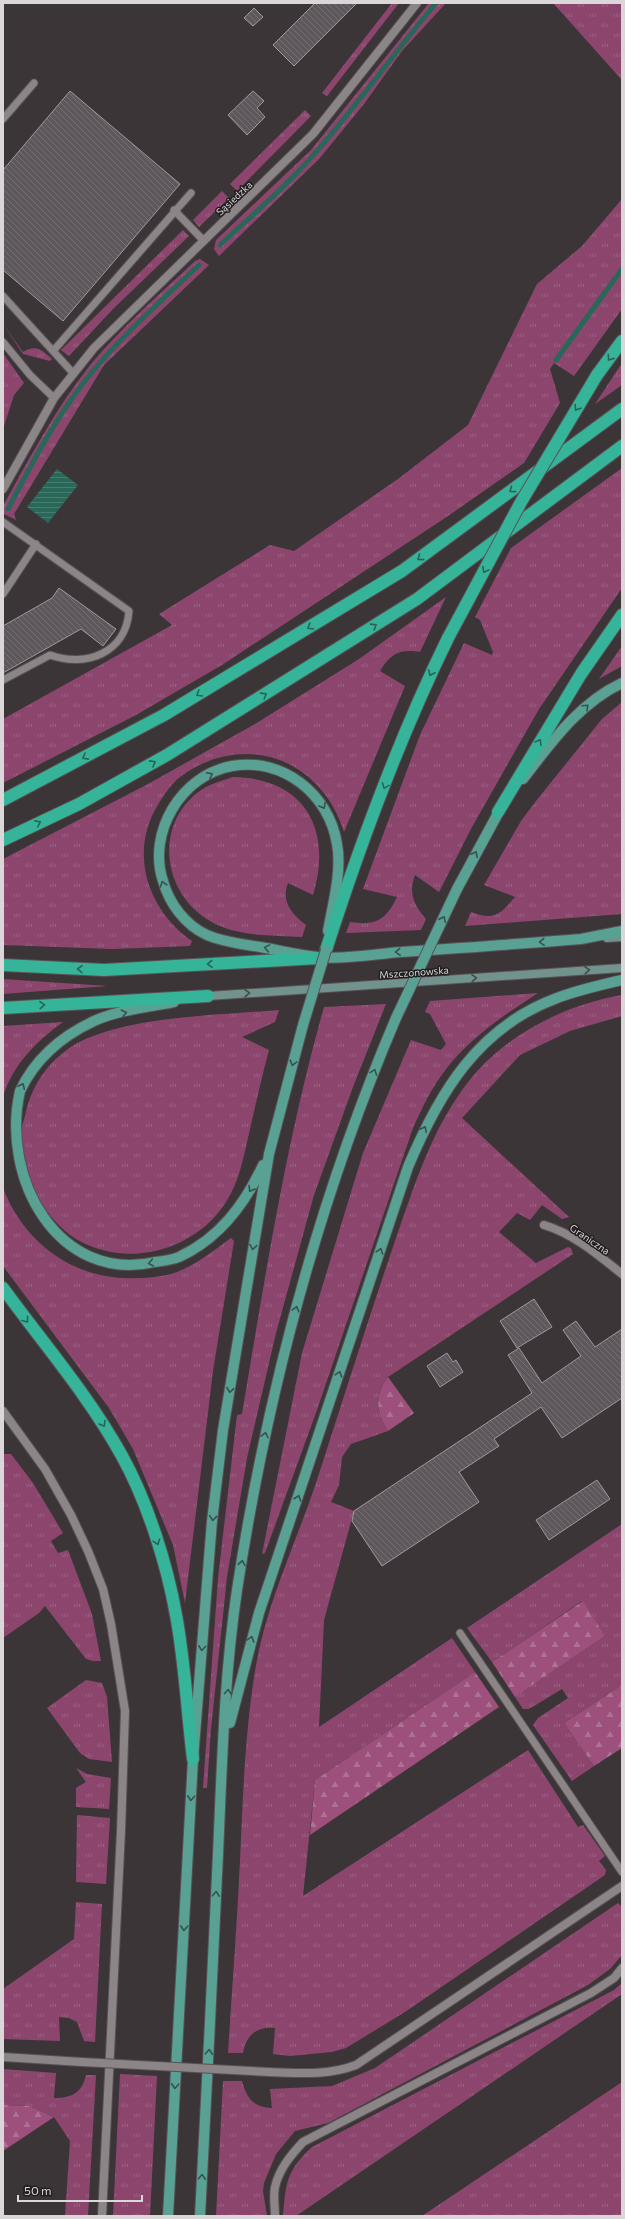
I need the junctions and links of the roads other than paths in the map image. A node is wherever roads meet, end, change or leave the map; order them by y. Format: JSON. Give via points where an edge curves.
{"nodes":[{"id":1,"x":417,"y":3,"type":"edge"},
{"id":2,"x":34,"y":83,"type":"dead end"},
{"id":3,"x":3,"y":119,"type":"edge"},
{"id":4,"x":191,"y":193,"type":"dead end"},
{"id":5,"x":174,"y":210,"type":"junction"},
{"id":6,"x":204,"y":241,"type":"junction"},
{"id":7,"x":3,"y":296,"type":"edge"},
{"id":8,"x":622,"y":341,"type":"edge"},
{"id":9,"x":3,"y":342,"type":"edge"},
{"id":10,"x":54,"y":350,"type":"junction"},
{"id":11,"x":73,"y":373,"type":"junction"},
{"id":12,"x":54,"y":398,"type":"junction"},
{"id":13,"x":622,"y":409,"type":"edge"},
{"id":14,"x":622,"y":446,"type":"edge"},
{"id":15,"x":3,"y":489,"type":"edge"},
{"id":16,"x":3,"y":522,"type":"edge"},
{"id":17,"x":36,"y":544,"type":"junction"},
{"id":18,"x":3,"y":594,"type":"edge"},
{"id":19,"x":622,"y":615,"type":"edge"},
{"id":20,"x":3,"y":680,"type":"edge"},
{"id":21,"x":622,"y":683,"type":"edge"},
{"id":22,"x":3,"y":800,"type":"edge"},
{"id":23,"x":498,"y":812,"type":"junction"},
{"id":24,"x":3,"y":840,"type":"edge"},
{"id":25,"x":339,"y":894,"type":"junction"},
{"id":26,"x":622,"y":931,"type":"edge"},
{"id":27,"x":622,"y":937,"type":"edge"},
{"id":28,"x":581,"y":939,"type":"junction"},
{"id":29,"x":322,"y":954,"type":"junction"},
{"id":30,"x":3,"y":965,"type":"edge"},
{"id":31,"x":622,"y":968,"type":"edge"},
{"id":32,"x":622,"y":980,"type":"edge"},
{"id":33,"x":208,"y":996,"type":"junction"},
{"id":34,"x":3,"y":1008,"type":"edge"},
{"id":35,"x":269,"y":1154,"type":"junction"},
{"id":36,"x":544,"y":1225,"type":"dead end"},
{"id":37,"x":622,"y":1274,"type":"edge"},
{"id":38,"x":3,"y":1288,"type":"edge"},
{"id":39,"x":3,"y":1412,"type":"edge"},
{"id":40,"x":6,"y":1422,"type":"edge"},
{"id":41,"x":460,"y":1633,"type":"dead end"},
{"id":42,"x":193,"y":1759,"type":"junction"},
{"id":43,"x":222,"y":1759,"type":"junction"},
{"id":44,"x":622,"y":1872,"type":"edge"},
{"id":45,"x":622,"y":1886,"type":"edge"},
{"id":46,"x":622,"y":1968,"type":"edge"},
{"id":47,"x":3,"y":2057,"type":"edge"},
{"id":48,"x":102,"y":2216,"type":"edge"},
{"id":49,"x":168,"y":2216,"type":"edge"},
{"id":50,"x":200,"y":2216,"type":"edge"},
{"id":51,"x":275,"y":2216,"type":"edge"}],
"edges":[{"from":1,"to":6,"type":"street","name":"Sąsiedzka","via":[[313,134]]},
{"from":2,"to":3,"type":"lane"},
{"from":4,"to":5,"type":"lane"},
{"from":5,"to":6,"type":"lane"},
{"from":5,"to":10,"type":"lane"},
{"from":6,"to":11,"type":"street","name":"Sąsiedzka","via":[[111,330]]},
{"from":7,"to":10,"type":"lane"},
{"from":8,"to":25,"type":"highway","one_way":true,"bridge":true,"via":[[598,375],[521,502],[448,638],[417,703]]},
{"from":9,"to":12,"type":"lane","via":[[30,376]]},
{"from":10,"to":11,"type":"lane"},
{"from":11,"to":12,"type":"street","name":"Sąsiedzka"},
{"from":12,"to":15,"type":"street","name":"Sąsiedzka"},
{"from":13,"to":22,"type":"highway","one_way":true,"via":[[402,571],[164,716]]},
{"from":24,"to":14,"type":"highway","one_way":true,"via":[[79,804],[167,755],[417,599]]},
{"from":16,"to":17,"type":"lane"},
{"from":17,"to":18,"type":"lane"},
{"from":17,"to":20,"type":"lane","via":[[129,611],[128,621],[109,651],[93,658],[71,661],[50,655]]},
{"from":23,"to":19,"type":"highway","one_way":true,"via":[[581,674]]},
{"from":23,"to":21,"type":"main road","one_way":true,"via":[[567,725],[605,691]]},
{"from":43,"to":23,"type":"main road","one_way":true,"bridge":true,"via":[[237,1592],[263,1441],[284,1352],[330,1194],[360,1108],[396,1018],[457,888]]},
{"from":25,"to":29,"type":"highway"},
{"from":29,"to":25,"type":"main road","one_way":true,"via":[[226,941],[206,934],[191,924],[175,909],[160,873],[159,852],[166,820],[186,791],[214,772],[230,766],[248,765],[286,772],[307,786],[319,800],[333,825],[338,846]]},
{"from":26,"to":28,"type":"main road"},
{"from":27,"to":28,"type":"main road"},
{"from":28,"to":29,"type":"main road","one_way":true},
{"from":29,"to":30,"type":"highway","one_way":true,"via":[[104,970]]},
{"from":29,"to":35,"type":"main road","one_way":true,"bridge":true},
{"from":33,"to":31,"type":"main road","name":"Mszczonowska","one_way":true},
{"from":43,"to":32,"type":"main road","one_way":true,"via":[[239,1682],[259,1613],[408,1167],[436,1106],[465,1063],[501,1029],[555,998]]},
{"from":34,"to":33,"type":"highway","one_way":true},
{"from":35,"to":33,"type":"main road","one_way":true,"via":[[241,1206],[223,1226],[204,1242],[178,1257],[147,1264],[109,1263],[83,1255],[58,1240],[37,1219],[22,1197],[13,1173],[8,1140],[13,1106],[25,1080],[38,1062],[54,1045],[95,1020]]},
{"from":35,"to":42,"type":"main road","one_way":true,"via":[[222,1438],[212,1521]]},
{"from":36,"to":37,"type":"street","name":"Graniczna","via":[[573,1237]]},
{"from":38,"to":42,"type":"highway","one_way":true,"via":[[96,1413],[122,1456],[137,1488],[159,1549],[176,1614]]},
{"from":39,"to":40,"type":"street"},
{"from":40,"to":48,"type":"street","via":[[45,1469],[88,1551],[103,1589],[125,1710]]},
{"from":41,"to":44,"type":"lane"},
{"from":42,"to":49,"type":"main road","one_way":true},
{"from":50,"to":43,"type":"main road","one_way":true},
{"from":45,"to":47,"type":"street","bridge":true,"via":[[356,2065],[339,2072],[269,2072]]},
{"from":46,"to":51,"type":"street","via":[[614,1978],[590,1993],[303,2142],[279,2174],[275,2188]]}]}
